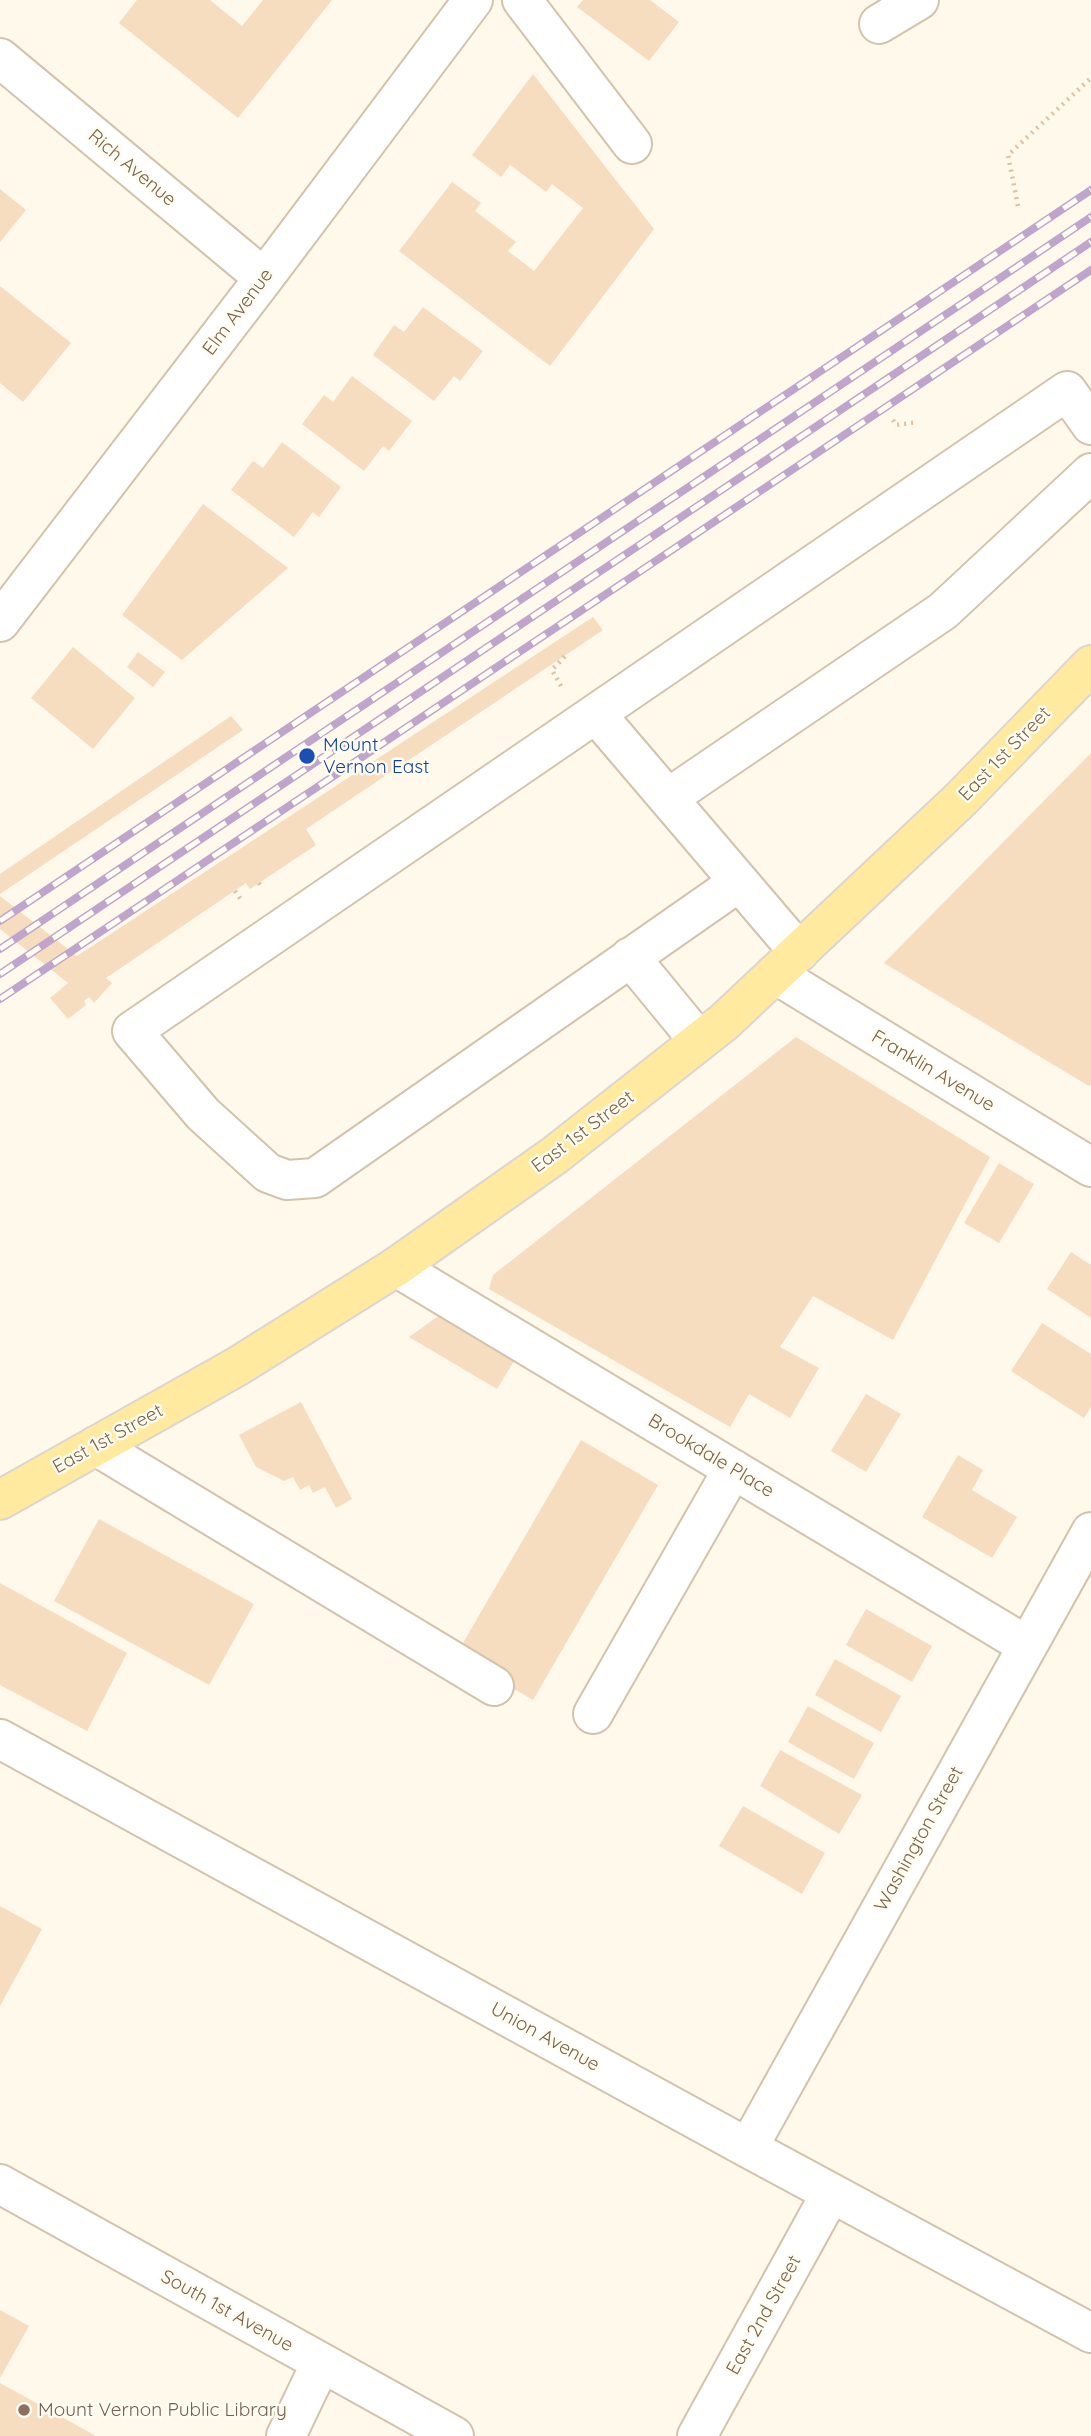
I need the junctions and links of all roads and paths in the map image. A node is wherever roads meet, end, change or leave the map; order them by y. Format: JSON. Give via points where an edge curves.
{"nodes":[{"id":1,"x":473,"y":0,"type":"edge"},
{"id":2,"x":522,"y":0,"type":"edge"},
{"id":3,"x":919,"y":0,"type":"edge"},
{"id":4,"x":878,"y":24,"type":"dead end"},
{"id":5,"x":0,"y":58,"type":"edge"},
{"id":6,"x":1091,"y":78,"type":"edge"},
{"id":7,"x":632,"y":144,"type":"dead end"},
{"id":8,"x":1018,"y":206,"type":"dead end"},
{"id":9,"x":264,"y":278,"type":"junction"},
{"id":10,"x":893,"y":420,"type":"dead end"},
{"id":11,"x":918,"y":422,"type":"dead end"},
{"id":12,"x":1091,"y":425,"type":"edge"},
{"id":13,"x":1091,"y":473,"type":"edge"},
{"id":14,"x":0,"y":622,"type":"edge"},
{"id":15,"x":567,"y":654,"type":"dead end"},
{"id":16,"x":1091,"y":665,"type":"edge"},
{"id":17,"x":561,"y":685,"type":"dead end"},
{"id":18,"x":596,"y":714,"type":"junction"},
{"id":19,"x":667,"y":798,"type":"junction"},
{"id":20,"x":739,"y":882,"type":"junction"},
{"id":21,"x":235,"y":891,"type":"dead end"},
{"id":22,"x":242,"y":901,"type":"dead end"},
{"id":23,"x":630,"y":957,"type":"junction"},
{"id":24,"x":787,"y":963,"type":"junction"},
{"id":25,"x":699,"y":1041,"type":"junction"},
{"id":26,"x":1091,"y":1167,"type":"edge"},
{"id":27,"x":396,"y":1267,"type":"junction"},
{"id":28,"x":96,"y":1446,"type":"junction"},
{"id":29,"x":733,"y":1469,"type":"junction"},
{"id":30,"x":0,"y":1500,"type":"edge"},
{"id":31,"x":1091,"y":1532,"type":"edge"},
{"id":32,"x":1026,"y":1645,"type":"junction"},
{"id":33,"x":494,"y":1686,"type":"dead end"},
{"id":34,"x":593,"y":1714,"type":"dead end"},
{"id":35,"x":0,"y":1739,"type":"edge"},
{"id":36,"x":748,"y":2148,"type":"junction"},
{"id":37,"x":0,"y":2184,"type":"edge"},
{"id":38,"x":831,"y":2193,"type":"junction"},
{"id":39,"x":1091,"y":2333,"type":"edge"},
{"id":40,"x":321,"y":2363,"type":"junction"},
{"id":41,"x":433,"y":2431,"type":"edge"},
{"id":42,"x":286,"y":2436,"type":"edge"},
{"id":43,"x":697,"y":2436,"type":"edge"}],
"edges":[{"from":1,"to":9,"type":"street","name":"Elm Avenue"},
{"from":2,"to":7,"type":"street"},
{"from":3,"to":4,"type":"street"},
{"from":5,"to":9,"type":"street","name":"Rich Avenue"},
{"from":6,"to":8,"type":"path","via":[[1008,155]]},
{"from":9,"to":14,"type":"street","name":"Elm Avenue"},
{"from":10,"to":11,"type":"path","via":[[896,425]]},
{"from":12,"to":18,"type":"street","via":[[1067,391]]},
{"from":13,"to":19,"type":"street","via":[[943,611]]},
{"from":15,"to":17,"type":"path","via":[[552,670]]},
{"from":16,"to":24,"type":"main road","name":"East 1st Street","via":[[961,799]]},
{"from":18,"to":19,"type":"street","name":"Franklin Avenue"},
{"from":18,"to":23,"type":"street","via":[[132,1031],[203,1114],[268,1173],[287,1180],[315,1178]]},
{"from":19,"to":20,"type":"street","name":"Franklin Avenue"},
{"from":20,"to":23,"type":"street"},
{"from":20,"to":24,"type":"street","name":"Franklin Avenue"},
{"from":21,"to":22,"type":"path"},
{"from":23,"to":25,"type":"street"},
{"from":24,"to":25,"type":"main road","name":"East 1st Street"},
{"from":24,"to":26,"type":"street","name":"Franklin Avenue"},
{"from":25,"to":27,"type":"main road","name":"East 1st Street","via":[[555,1155]]},
{"from":27,"to":28,"type":"main road","name":"East 1st Street","via":[[238,1366]]},
{"from":27,"to":29,"type":"street","name":"Brookdale Place"},
{"from":28,"to":30,"type":"main road","name":"East 1st Street"},
{"from":28,"to":33,"type":"street"},
{"from":29,"to":32,"type":"street","name":"Brookdale Place"},
{"from":29,"to":34,"type":"street"},
{"from":31,"to":32,"type":"street","name":"Washington Street"},
{"from":32,"to":36,"type":"street","name":"Washington Street"},
{"from":35,"to":36,"type":"street","name":"Union Avenue"},
{"from":36,"to":38,"type":"street","name":"Union Avenue"},
{"from":37,"to":40,"type":"street","name":"South 1st Avenue"},
{"from":38,"to":39,"type":"street","name":"Union Avenue"},
{"from":38,"to":43,"type":"street","name":"East 2nd Street"},
{"from":40,"to":41,"type":"street","name":"South 1st Avenue"},
{"from":40,"to":42,"type":"street"}]}
